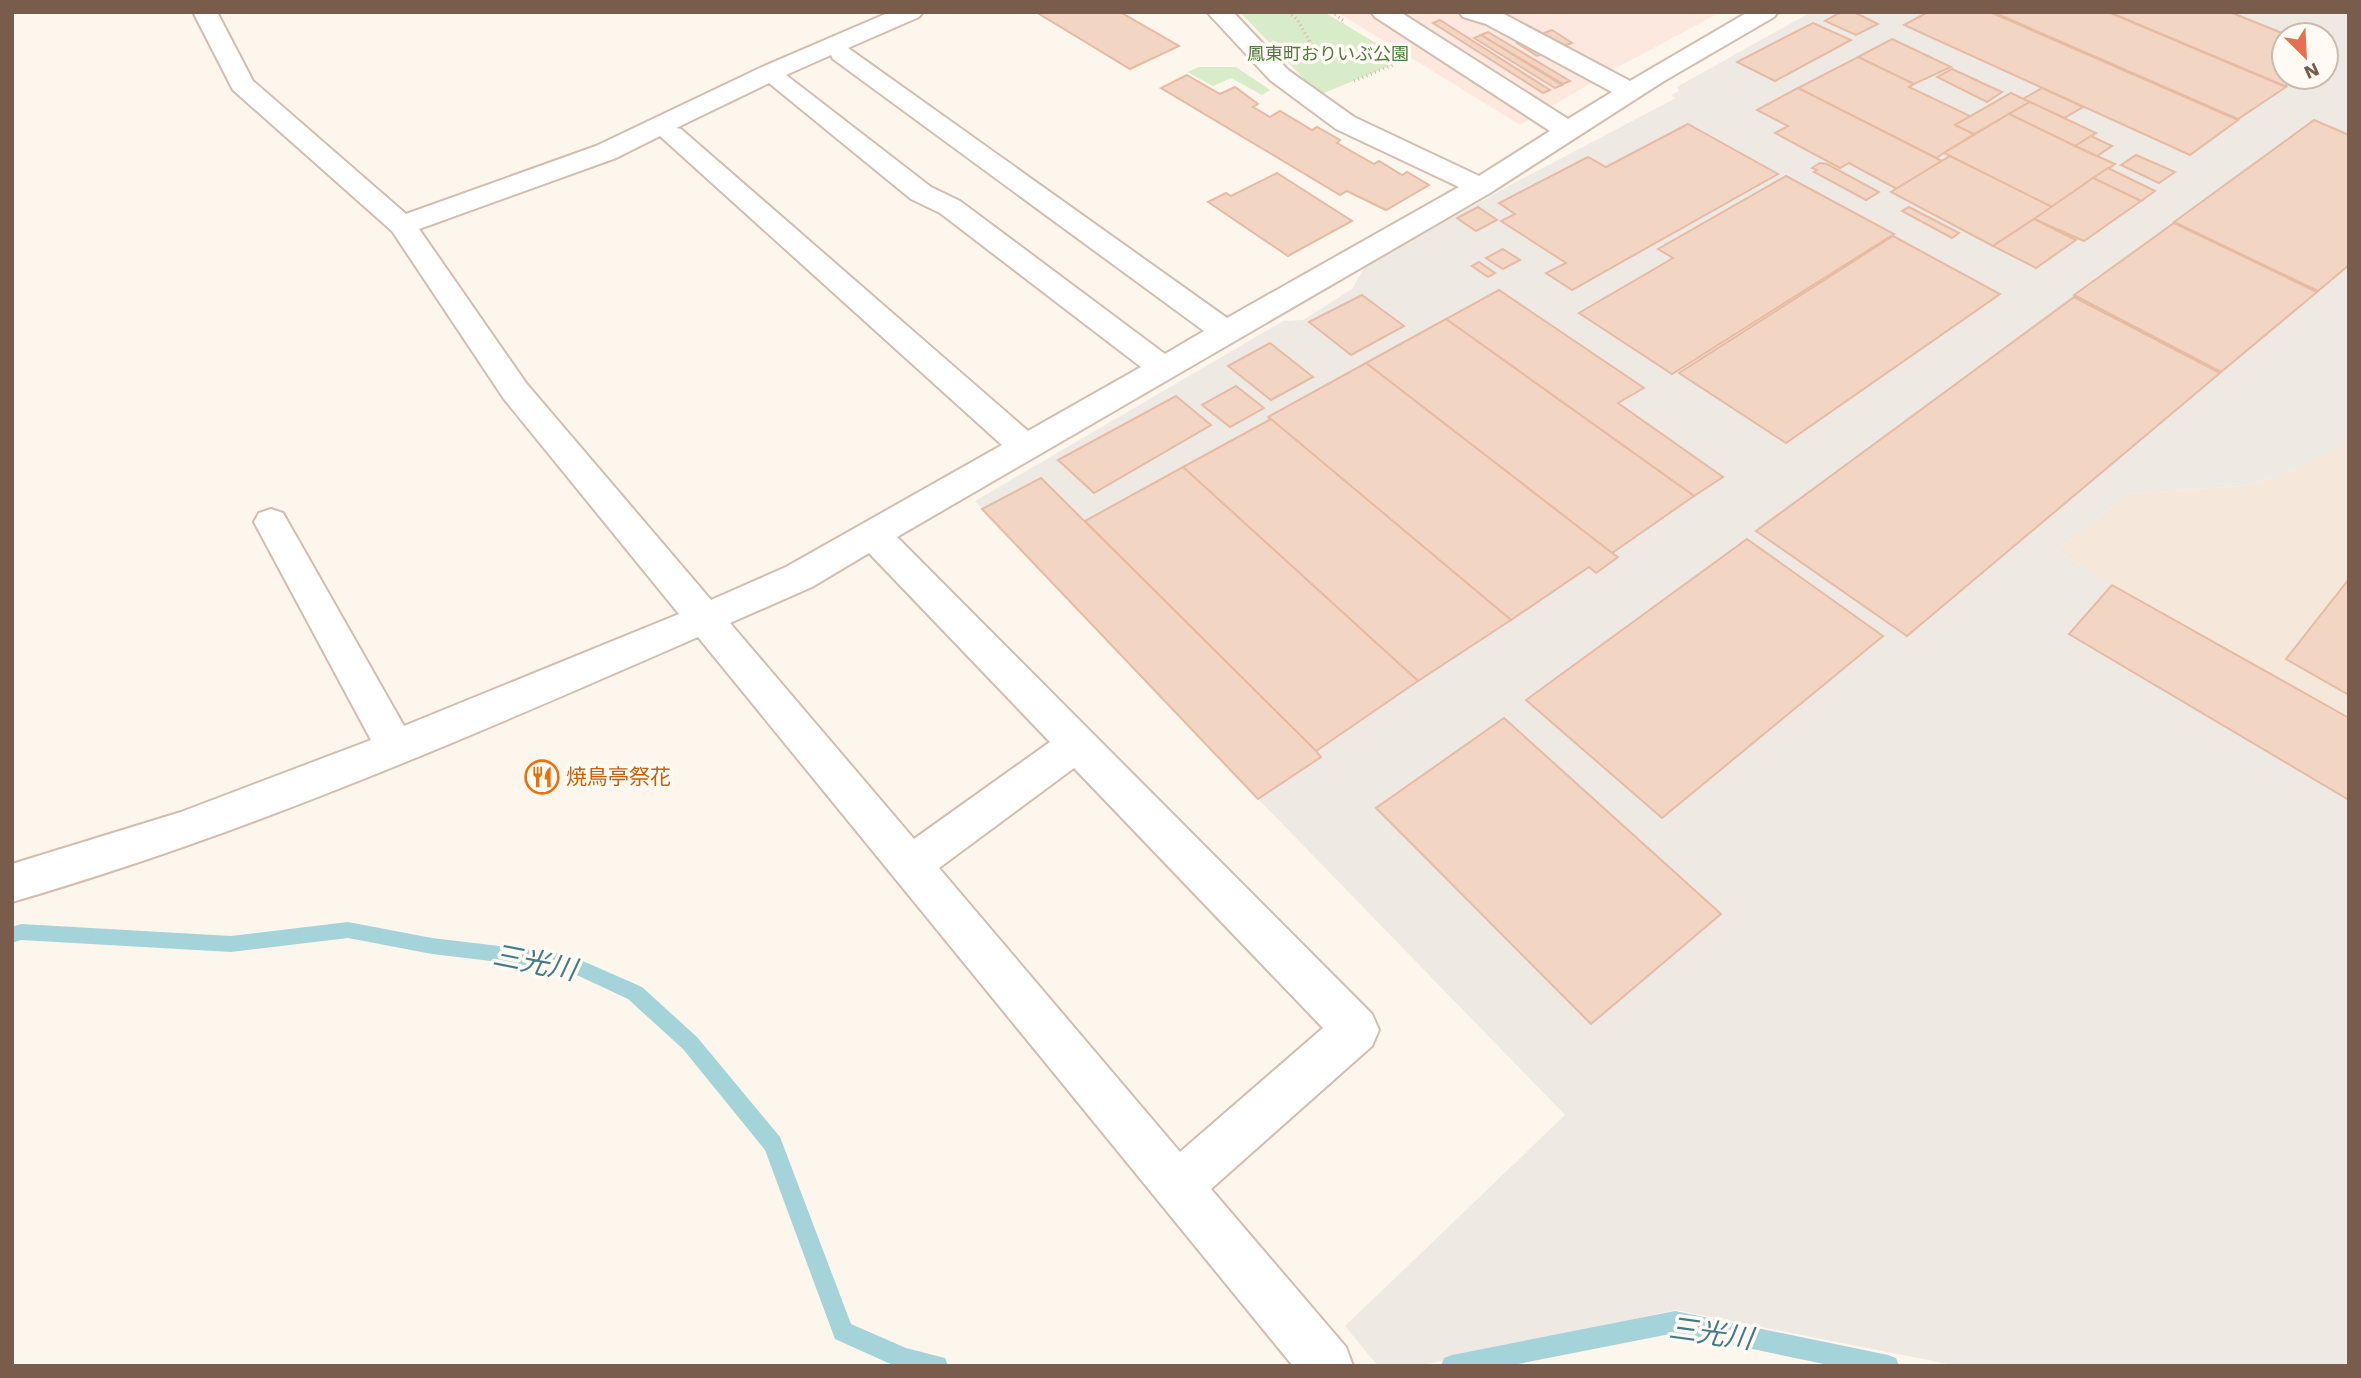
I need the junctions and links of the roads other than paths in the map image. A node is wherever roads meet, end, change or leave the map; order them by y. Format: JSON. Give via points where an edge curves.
{"nodes":[{"id":1,"x":911,"y":12,"type":"edge"},
{"id":2,"x":1219,"y":12,"type":"edge"},
{"id":3,"x":1383,"y":12,"type":"edge"},
{"id":4,"x":1471,"y":12,"type":"edge"},
{"id":5,"x":1766,"y":12,"type":"edge"},
{"id":6,"x":210,"y":14,"type":"edge"},
{"id":7,"x":874,"y":40,"type":"dead end"},
{"id":8,"x":842,"y":54,"type":"junction"},
{"id":9,"x":780,"y":81,"type":"junction"},
{"id":10,"x":1631,"y":92,"type":"junction"},
{"id":11,"x":1570,"y":132,"type":"junction"},
{"id":12,"x":672,"y":135,"type":"junction"},
{"id":13,"x":629,"y":156,"type":"dead end"},
{"id":14,"x":1480,"y":187,"type":"junction"},
{"id":15,"x":402,"y":225,"type":"junction"},
{"id":16,"x":1227,"y":334,"type":"junction"},
{"id":17,"x":1164,"y":369,"type":"junction"},
{"id":18,"x":1026,"y":448,"type":"junction"},
{"id":19,"x":271,"y":522,"type":"dead end"},
{"id":20,"x":873,"y":535,"type":"junction"},
{"id":21,"x":703,"y":620,"type":"junction"},
{"id":22,"x":1077,"y":744,"type":"junction"},
{"id":23,"x":395,"y":747,"type":"junction"},
{"id":24,"x":909,"y":866,"type":"junction"},
{"id":25,"x":12,"y":883,"type":"edge"},
{"id":26,"x":1177,"y":1187,"type":"junction"},
{"id":27,"x":1326,"y":1366,"type":"edge"}],
"edges":[{"from":1,"to":15,"type":"street","via":[[771,72],[606,152]]},
{"from":2,"to":14,"type":"street","via":[[1279,75],[1345,123]]},
{"from":3,"to":11,"type":"street"},
{"from":4,"to":10,"type":"street","via":[[1495,19]]},
{"from":5,"to":10,"type":"street"},
{"from":6,"to":15,"type":"street","via":[[242,85]]},
{"from":7,"to":8,"type":"street"},
{"from":8,"to":9,"type":"street"},
{"from":8,"to":16,"type":"street"},
{"from":9,"to":12,"type":"street"},
{"from":9,"to":17,"type":"street","via":[[921,193],[950,206]]},
{"from":10,"to":11,"type":"street"},
{"from":11,"to":14,"type":"street"},
{"from":12,"to":13,"type":"street"},
{"from":12,"to":18,"type":"street"},
{"from":14,"to":16,"type":"street"},
{"from":15,"to":21,"type":"street","via":[[514,391]]},
{"from":16,"to":17,"type":"street"},
{"from":17,"to":18,"type":"street"},
{"from":18,"to":20,"type":"street"},
{"from":19,"to":23,"type":"street"},
{"from":20,"to":21,"type":"street","via":[[799,577]]},
{"from":20,"to":22,"type":"street"},
{"from":21,"to":23,"type":"street"},
{"from":21,"to":24,"type":"street"},
{"from":22,"to":24,"type":"street"},
{"from":22,"to":26,"type":"street","via":[[1356,1030]]},
{"from":23,"to":25,"type":"street","via":[[200,824]]},
{"from":24,"to":26,"type":"street"},
{"from":26,"to":27,"type":"street"}]}
